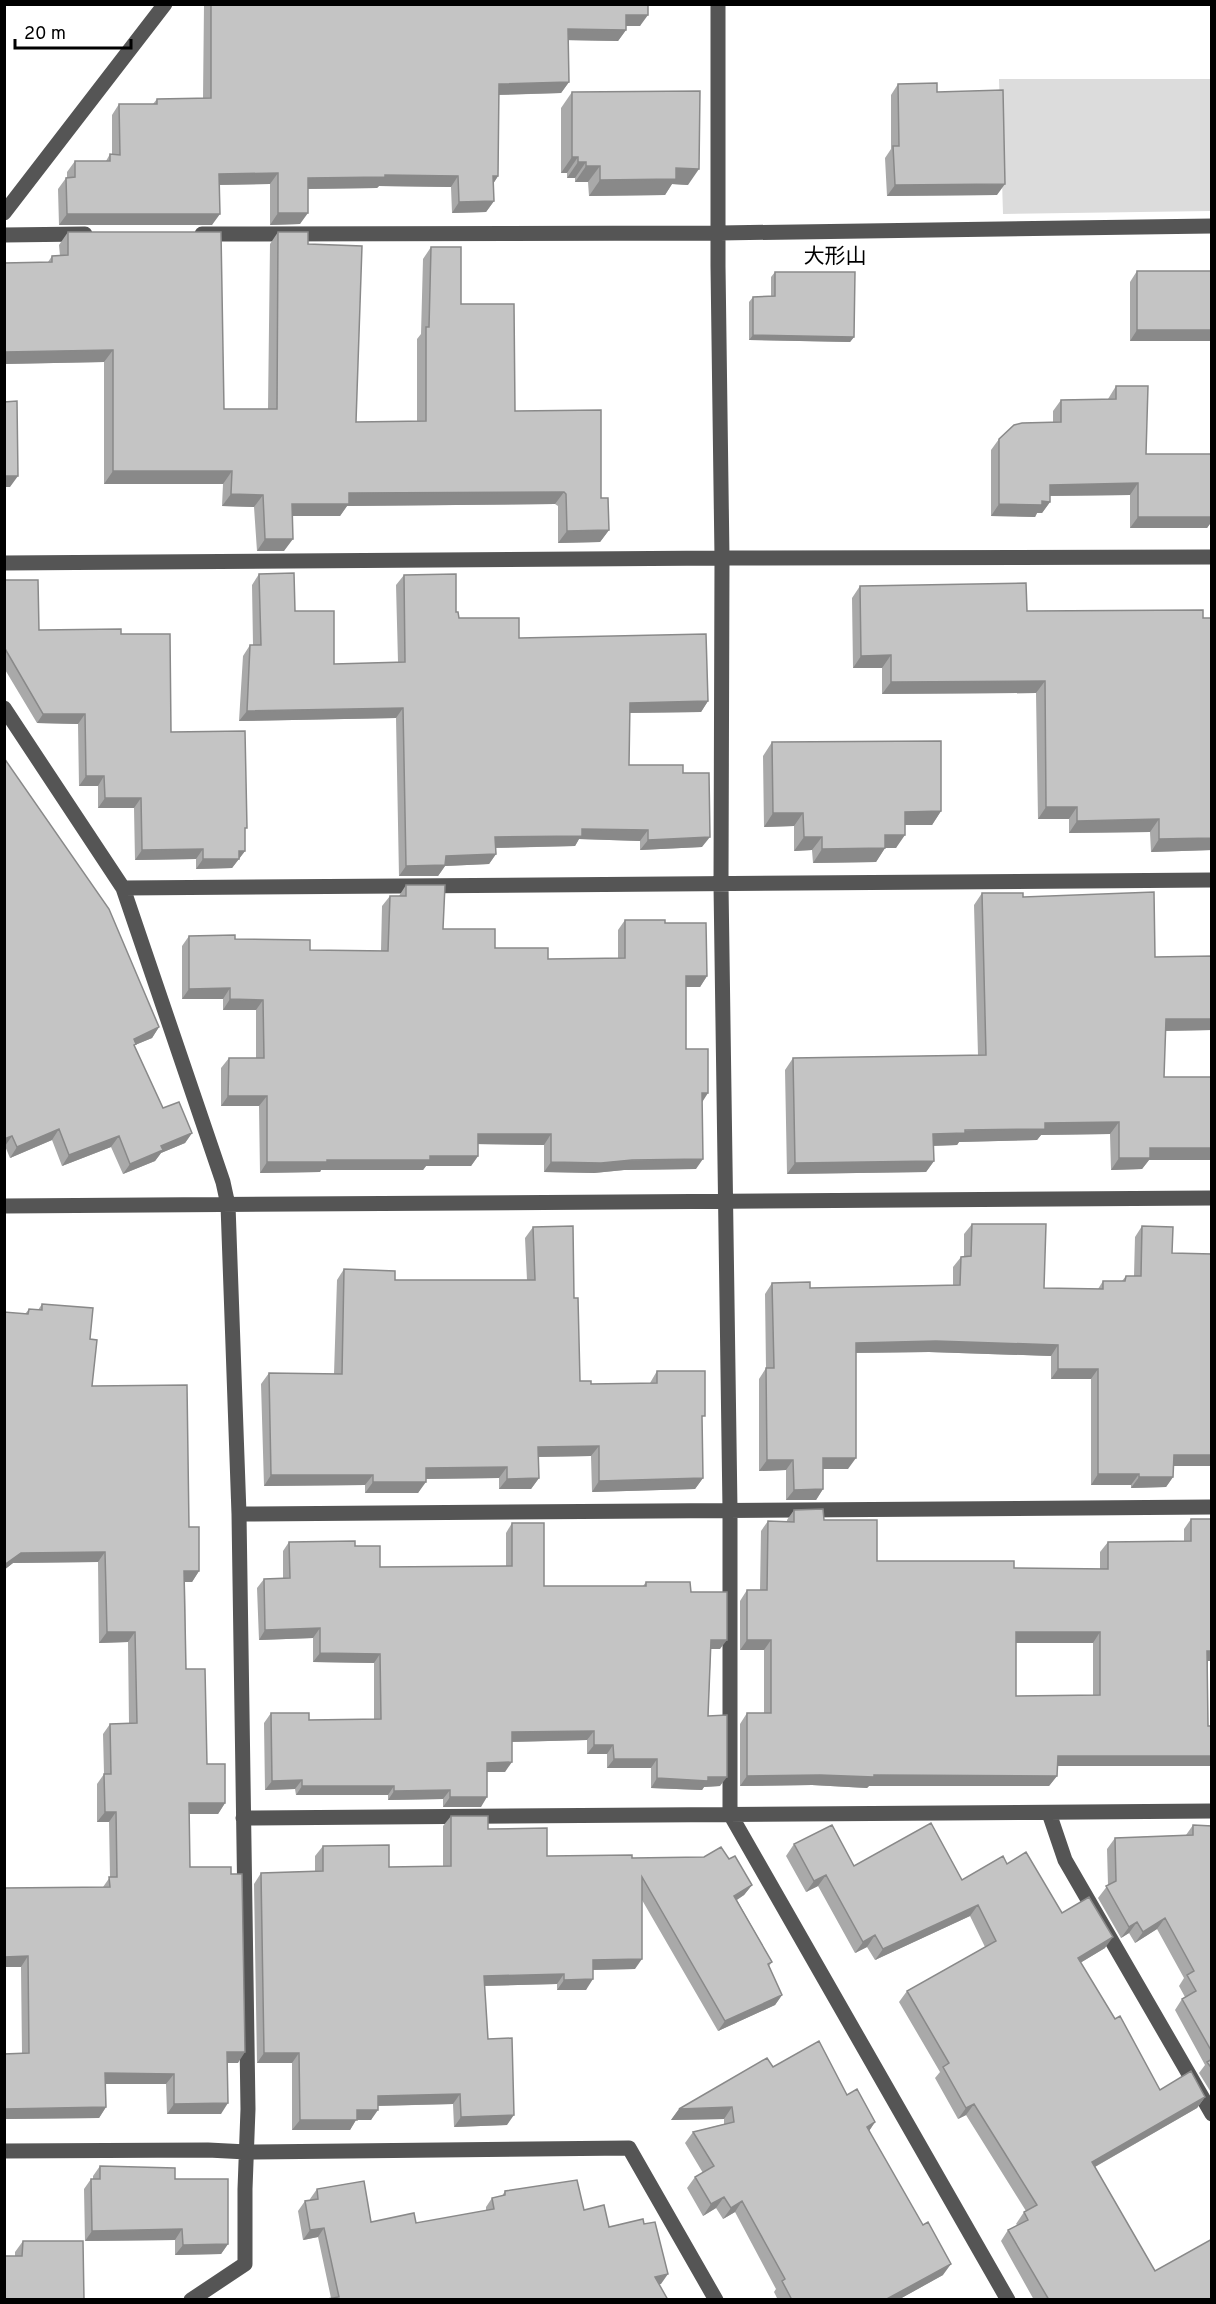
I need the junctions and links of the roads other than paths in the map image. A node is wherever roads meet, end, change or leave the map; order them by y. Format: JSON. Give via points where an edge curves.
{"nodes":[{"id":1,"x":165,"y":4,"type":"edge"},
{"id":2,"x":718,"y":4,"type":"edge"},
{"id":3,"x":4,"y":213,"type":"edge"},
{"id":4,"x":1212,"y":226,"type":"edge"},
{"id":5,"x":720,"y":233,"type":"junction"},
{"id":6,"x":4,"y":234,"type":"edge"},
{"id":7,"x":100,"y":234,"type":"edge"},
{"id":8,"x":183,"y":234,"type":"edge"},
{"id":9,"x":1212,"y":557,"type":"edge"},
{"id":10,"x":722,"y":558,"type":"junction"},
{"id":11,"x":4,"y":563,"type":"edge"},
{"id":12,"x":4,"y":708,"type":"edge"},
{"id":13,"x":1212,"y":880,"type":"edge"},
{"id":14,"x":722,"y":885,"type":"junction"},
{"id":15,"x":123,"y":888,"type":"junction"},
{"id":16,"x":1212,"y":1198,"type":"edge"},
{"id":17,"x":725,"y":1202,"type":"junction"},
{"id":18,"x":228,"y":1205,"type":"junction"},
{"id":19,"x":4,"y":1206,"type":"edge"},
{"id":20,"x":1212,"y":1507,"type":"edge"},
{"id":21,"x":730,"y":1509,"type":"junction"},
{"id":22,"x":239,"y":1514,"type":"junction"},
{"id":23,"x":1212,"y":1811,"type":"edge"},
{"id":24,"x":1049,"y":1813,"type":"junction"},
{"id":25,"x":730,"y":1814,"type":"junction"},
{"id":26,"x":243,"y":1818,"type":"junction"},
{"id":27,"x":1212,"y":2115,"type":"edge"},
{"id":28,"x":4,"y":2151,"type":"edge"},
{"id":29,"x":247,"y":2152,"type":"junction"},
{"id":30,"x":191,"y":2300,"type":"edge"},
{"id":31,"x":716,"y":2300,"type":"edge"},
{"id":32,"x":1008,"y":2300,"type":"edge"}],
"edges":[{"from":1,"to":3,"type":"street"},
{"from":2,"to":5,"type":"street"},
{"from":4,"to":5,"type":"street"},
{"from":5,"to":8,"type":"street"},
{"from":5,"to":10,"type":"street"},
{"from":6,"to":7,"type":"street"},
{"from":9,"to":10,"type":"street"},
{"from":10,"to":11,"type":"street"},
{"from":10,"to":14,"type":"street"},
{"from":12,"to":15,"type":"street"},
{"from":13,"to":14,"type":"street"},
{"from":14,"to":15,"type":"street"},
{"from":14,"to":17,"type":"street"},
{"from":15,"to":18,"type":"street"},
{"from":16,"to":17,"type":"street"},
{"from":17,"to":18,"type":"street"},
{"from":17,"to":21,"type":"street"},
{"from":18,"to":19,"type":"street"},
{"from":18,"to":22,"type":"street"},
{"from":20,"to":21,"type":"street"},
{"from":21,"to":22,"type":"street"},
{"from":21,"to":25,"type":"street"},
{"from":22,"to":26,"type":"street"},
{"from":23,"to":24,"type":"street"},
{"from":24,"to":25,"type":"street"},
{"from":24,"to":27,"type":"street","via":[[1065,1860]]},
{"from":25,"to":26,"type":"street"},
{"from":25,"to":32,"type":"street"},
{"from":26,"to":29,"type":"street"},
{"from":28,"to":29,"type":"street"},
{"from":29,"to":30,"type":"street","via":[[245,2264]]},
{"from":29,"to":31,"type":"street","via":[[629,2148]]}]}
